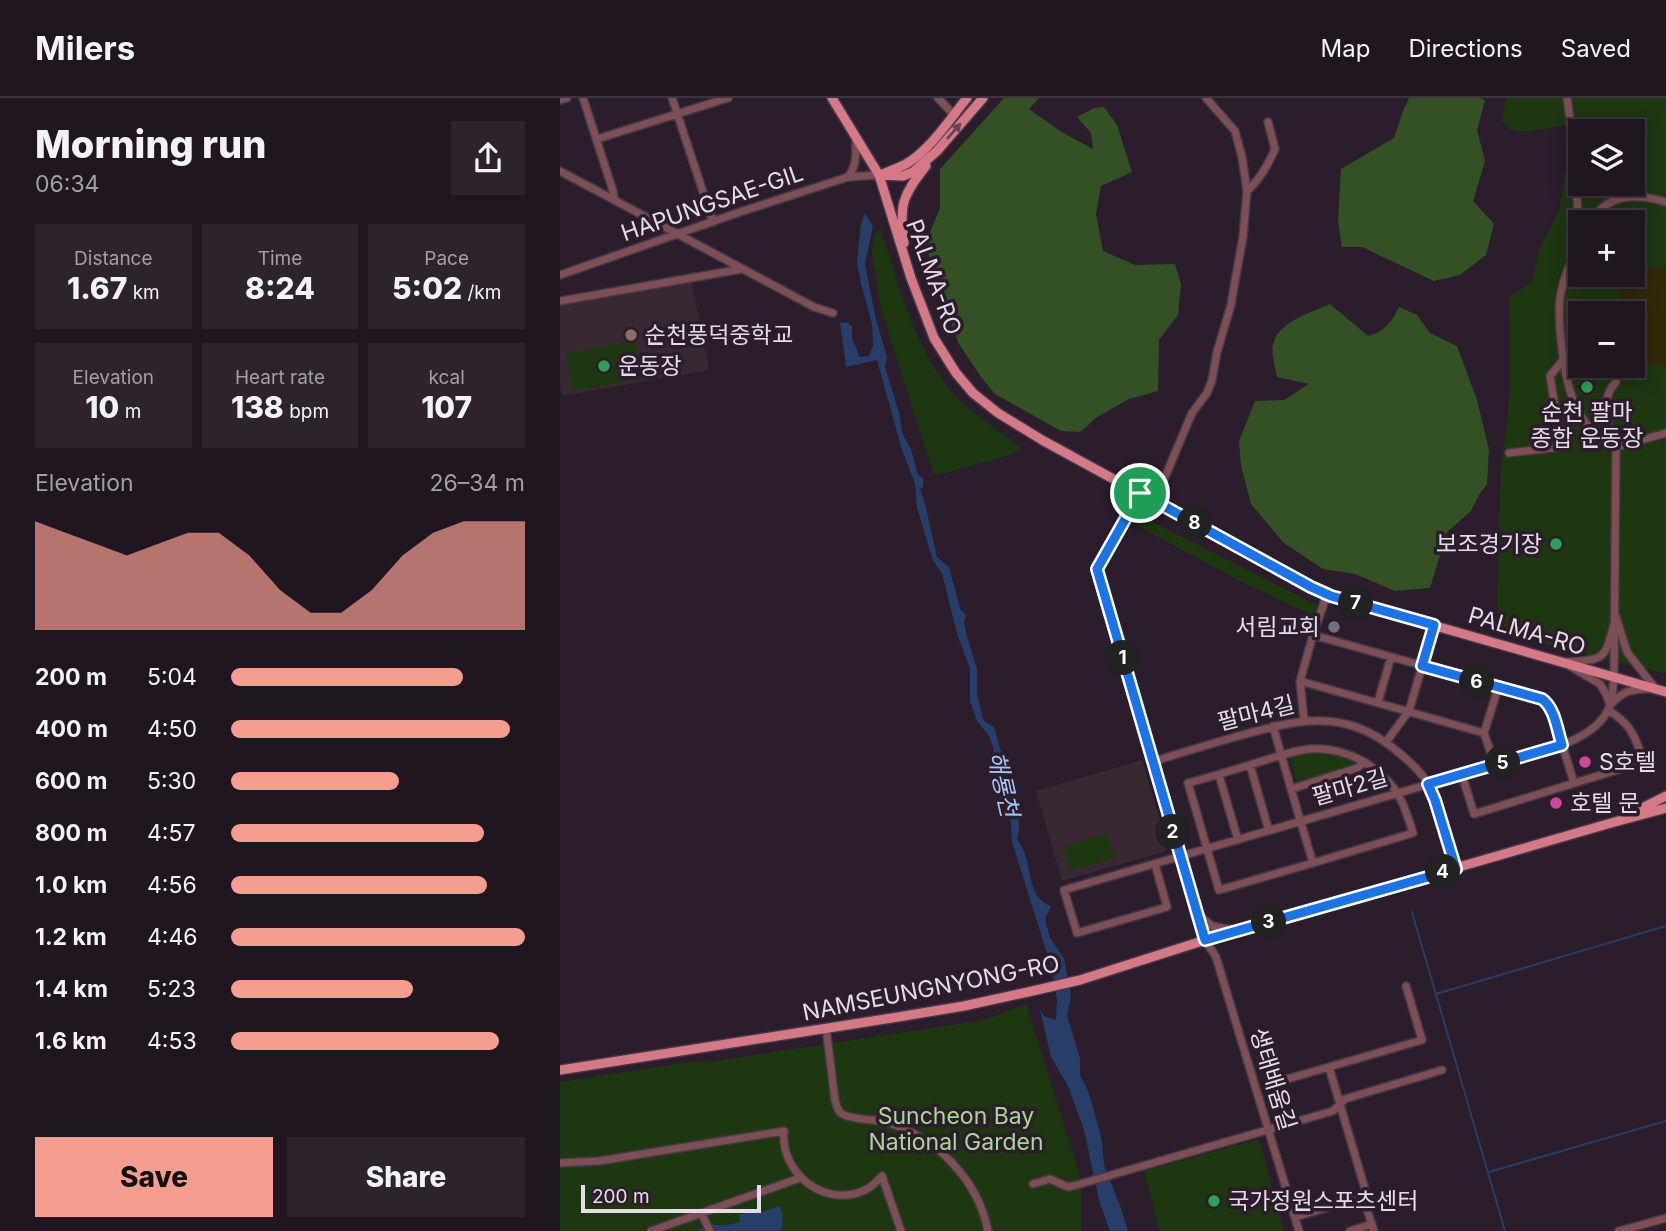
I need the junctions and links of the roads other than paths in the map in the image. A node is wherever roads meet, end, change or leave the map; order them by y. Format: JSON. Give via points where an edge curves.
{"nodes":[{"id":1,"x":567,"y":98,"type":"edge"},
{"id":2,"x":583,"y":98,"type":"edge"},
{"id":3,"x":672,"y":98,"type":"edge"},
{"id":4,"x":728,"y":98,"type":"edge"},
{"id":5,"x":832,"y":98,"type":"edge"},
{"id":6,"x":938,"y":98,"type":"edge"},
{"id":7,"x":967,"y":98,"type":"edge"},
{"id":8,"x":983,"y":98,"type":"edge"},
{"id":9,"x":1206,"y":98,"type":"edge"},
{"id":10,"x":1567,"y":98,"type":"edge"},
{"id":11,"x":560,"y":100,"type":"edge"},
{"id":12,"x":953,"y":114,"type":"junction"},
{"id":13,"x":678,"y":115,"type":"junction"},
{"id":14,"x":1268,"y":122,"type":"dead end"},
{"id":15,"x":856,"y":135,"type":"junction"},
{"id":16,"x":597,"y":139,"type":"junction"},
{"id":17,"x":937,"y":151,"type":"junction"},
{"id":18,"x":560,"y":171,"type":"edge"},
{"id":19,"x":879,"y":175,"type":"junction"},
{"id":20,"x":848,"y":177,"type":"junction"},
{"id":21,"x":1247,"y":191,"type":"junction"},
{"id":22,"x":614,"y":199,"type":"junction"},
{"id":23,"x":1666,"y":202,"type":"edge"},
{"id":24,"x":1578,"y":210,"type":"edge"},
{"id":25,"x":1600,"y":210,"type":"edge"},
{"id":26,"x":713,"y":222,"type":"junction"},
{"id":27,"x":679,"y":234,"type":"junction"},
{"id":28,"x":907,"y":266,"type":"junction"},
{"id":29,"x":743,"y":269,"type":"junction"},
{"id":30,"x":1568,"y":272,"type":"edge"},
{"id":31,"x":560,"y":275,"type":"edge"},
{"id":32,"x":560,"y":301,"type":"edge"},
{"id":33,"x":833,"y":313,"type":"dead end"},
{"id":34,"x":1563,"y":360,"type":"junction"},
{"id":35,"x":1616,"y":382,"type":"dead end"},
{"id":36,"x":1666,"y":433,"type":"edge"},
{"id":37,"x":1613,"y":446,"type":"junction"},
{"id":38,"x":1509,"y":453,"type":"dead end"},
{"id":39,"x":1140,"y":493,"type":"junction"},
{"id":40,"x":1152,"y":499,"type":"junction"},
{"id":41,"x":1327,"y":594,"type":"junction"},
{"id":42,"x":1616,"y":617,"type":"junction"},
{"id":43,"x":1434,"y":625,"type":"junction"},
{"id":44,"x":1312,"y":635,"type":"junction"},
{"id":45,"x":1391,"y":657,"type":"junction"},
{"id":46,"x":1563,"y":662,"type":"junction"},
{"id":47,"x":1422,"y":666,"type":"junction"},
{"id":48,"x":1614,"y":676,"type":"junction"},
{"id":49,"x":1300,"y":681,"type":"junction"},
{"id":50,"x":1498,"y":688,"type":"junction"},
{"id":51,"x":1661,"y":692,"type":"edge"},
{"id":52,"x":1378,"y":702,"type":"junction"},
{"id":53,"x":1609,"y":708,"type":"junction"},
{"id":54,"x":1409,"y":711,"type":"junction"},
{"id":55,"x":1304,"y":720,"type":"junction"},
{"id":56,"x":1273,"y":726,"type":"junction"},
{"id":57,"x":1485,"y":733,"type":"junction"},
{"id":58,"x":1386,"y":742,"type":"junction"},
{"id":59,"x":1562,"y":745,"type":"junction"},
{"id":60,"x":1281,"y":755,"type":"junction"},
{"id":61,"x":1152,"y":762,"type":"junction"},
{"id":62,"x":1364,"y":762,"type":"junction"},
{"id":63,"x":1250,"y":765,"type":"junction"},
{"id":64,"x":1495,"y":765,"type":"junction"},
{"id":65,"x":1219,"y":775,"type":"junction"},
{"id":66,"x":1462,"y":775,"type":"junction"},
{"id":67,"x":1574,"y":783,"type":"junction"},
{"id":68,"x":1428,"y":784,"type":"junction"},
{"id":69,"x":1291,"y":789,"type":"junction"},
{"id":70,"x":1398,"y":794,"type":"junction"},
{"id":71,"x":1666,"y":796,"type":"edge"},
{"id":72,"x":1666,"y":811,"type":"edge"},
{"id":73,"x":1301,"y":822,"type":"junction"},
{"id":74,"x":1611,"y":823,"type":"junction"},
{"id":75,"x":1269,"y":831,"type":"junction"},
{"id":76,"x":1238,"y":840,"type":"junction"},
{"id":77,"x":1207,"y":849,"type":"junction"},
{"id":78,"x":1180,"y":857,"type":"junction"},
{"id":79,"x":1313,"y":863,"type":"junction"},
{"id":80,"x":1155,"y":864,"type":"junction"},
{"id":81,"x":1456,"y":869,"type":"junction"},
{"id":82,"x":1196,"y":911,"type":"junction"},
{"id":83,"x":1237,"y":931,"type":"junction"},
{"id":84,"x":1205,"y":940,"type":"junction"},
{"id":85,"x":1406,"y":986,"type":"dead end"},
{"id":86,"x":825,"y":1028,"type":"junction"},
{"id":87,"x":1329,"y":1067,"type":"junction"},
{"id":88,"x":560,"y":1069,"type":"edge"},
{"id":89,"x":1442,"y":1070,"type":"dead end"},
{"id":90,"x":1283,"y":1080,"type":"dead end"},
{"id":91,"x":1340,"y":1104,"type":"junction"},
{"id":92,"x":1269,"y":1129,"type":"junction"},
{"id":93,"x":560,"y":1163,"type":"edge"},
{"id":94,"x":800,"y":1178,"type":"junction"},
{"id":95,"x":1033,"y":1184,"type":"dead end"},
{"id":96,"x":866,"y":1189,"type":"junction"},
{"id":97,"x":888,"y":1195,"type":"junction"},
{"id":98,"x":1363,"y":1196,"type":"junction"},
{"id":99,"x":701,"y":1213,"type":"junction"},
{"id":100,"x":1295,"y":1217,"type":"junction"},
{"id":101,"x":1666,"y":1218,"type":"edge"},
{"id":102,"x":709,"y":1228,"type":"edge"},
{"id":103,"x":1373,"y":1228,"type":"edge"},
{"id":104,"x":651,"y":1231,"type":"edge"},
{"id":105,"x":901,"y":1231,"type":"edge"},
{"id":106,"x":988,"y":1231,"type":"edge"},
{"id":107,"x":1299,"y":1231,"type":"edge"},
{"id":108,"x":1350,"y":1231,"type":"edge"},
{"id":109,"x":1619,"y":1231,"type":"edge"}],
"edges":[{"from":1,"to":11,"type":"street"},
{"from":2,"to":16,"type":"street"},
{"from":3,"to":13,"type":"street"},
{"from":4,"to":13,"type":"street"},
{"from":5,"to":15,"type":"main road","name":"PALMA-RO"},
{"from":6,"to":12,"type":"street"},
{"from":7,"to":12,"type":"main road"},
{"from":17,"to":8,"type":"main road","one_way":true},
{"from":9,"to":21,"type":"street","via":[[1235,131]]},
{"from":10,"to":24,"type":"street"},
{"from":12,"to":19,"type":"main road","via":[[914,158]]},
{"from":13,"to":16,"type":"street"},
{"from":13,"to":26,"type":"street"},
{"from":14,"to":21,"type":"street","via":[[1275,149]]},
{"from":15,"to":19,"type":"main road","name":"PALMA-RO"},
{"from":15,"to":20,"type":"street","via":[[855,165]]},
{"from":16,"to":22,"type":"street"},
{"from":17,"to":19,"type":"main road","via":[[913,172]]},
{"from":17,"to":28,"type":"main road","via":[[903,204]]},
{"from":18,"to":22,"type":"street"},
{"from":19,"to":20,"type":"street","name":"HAPUNGSAE-GIL"},
{"from":19,"to":28,"type":"main road","name":"PALMA-RO"},
{"from":20,"to":26,"type":"street","name":"HAPUNGSAE-GIL"},
{"from":21,"to":40,"type":"street","via":[[1231,305],[1212,380]]},
{"from":22,"to":27,"type":"street"},
{"from":23,"to":25,"type":"street","via":[[1622,198]]},
{"from":26,"to":27,"type":"street","name":"HAPUNGSAE-GIL"},
{"from":27,"to":29,"type":"street"},
{"from":27,"to":31,"type":"street","name":"HAPUNGSAE-GIL"},
{"from":28,"to":39,"type":"main road","name":"PALMA-RO","via":[[939,346],[973,393],[1014,424]]},
{"from":29,"to":32,"type":"street"},
{"from":29,"to":33,"type":"street"},
{"from":30,"to":34,"type":"street","via":[[1560,298]]},
{"from":34,"to":37,"type":"street","via":[[1579,413],[1595,434]]},
{"from":34,"to":38,"type":"street","via":[[1550,376],[1559,446]]},
{"from":35,"to":37,"type":"street","via":[[1606,400]]},
{"from":36,"to":37,"type":"street"},
{"from":37,"to":42,"type":"street"},
{"from":39,"to":40,"type":"main road","name":"PALMA-RO"},
{"from":39,"to":61,"type":"street","name":"생태배움길","via":[[1097,569]]},
{"from":40,"to":41,"type":"main road","name":"PALMA-RO"},
{"from":41,"to":43,"type":"main road","name":"PALMA-RO"},
{"from":41,"to":44,"type":"street"},
{"from":42,"to":46,"type":"street","via":[[1603,656]]},
{"from":42,"to":48,"type":"street"},
{"from":42,"to":51,"type":"street","via":[[1627,652]]},
{"from":43,"to":46,"type":"main road","name":"PALMA-RO"},
{"from":43,"to":47,"type":"street"},
{"from":44,"to":45,"type":"street"},
{"from":44,"to":49,"type":"street"},
{"from":45,"to":47,"type":"street"},
{"from":45,"to":52,"type":"street"},
{"from":46,"to":48,"type":"main road","name":"PALMA-RO"},
{"from":46,"to":53,"type":"street","via":[[1600,684]]},
{"from":47,"to":50,"type":"street"},
{"from":47,"to":54,"type":"street"},
{"from":48,"to":51,"type":"main road","name":"PALMA-RO"},
{"from":48,"to":53,"type":"street"},
{"from":49,"to":52,"type":"street"},
{"from":49,"to":55,"type":"street"},
{"from":50,"to":57,"type":"street"},
{"from":50,"to":59,"type":"street","via":[[1547,702]]},
{"from":51,"to":53,"type":"street","name":"팔마2길","via":[[1627,691]]},
{"from":52,"to":54,"type":"street"},
{"from":53,"to":59,"type":"street","name":"팔마2길","via":[[1590,732]]},
{"from":53,"to":67,"type":"street","via":[[1633,733],[1643,762]]},
{"from":54,"to":57,"type":"street"},
{"from":54,"to":58,"type":"street"},
{"from":55,"to":56,"type":"street","name":"팔마4길"},
{"from":55,"to":58,"type":"street","name":"팔마4길","via":[[1356,727]]},
{"from":56,"to":60,"type":"street"},
{"from":56,"to":61,"type":"street","name":"팔마4길"},
{"from":57,"to":64,"type":"street"},
{"from":58,"to":68,"type":"street","name":"팔마4길"},
{"from":59,"to":64,"type":"street","name":"팔마2길"},
{"from":59,"to":67,"type":"street"},
{"from":60,"to":62,"type":"street","via":[[1319,749]]},
{"from":60,"to":63,"type":"street"},
{"from":60,"to":69,"type":"street"},
{"from":61,"to":78,"type":"street","name":"생태배움길"},
{"from":62,"to":69,"type":"street"},
{"from":62,"to":70,"type":"street"},
{"from":63,"to":65,"type":"street"},
{"from":63,"to":75,"type":"street"},
{"from":64,"to":66,"type":"street","name":"팔마2길"},
{"from":65,"to":76,"type":"street"},
{"from":65,"to":77,"type":"street","via":[[1188,783]]},
{"from":66,"to":67,"type":"street","via":[[1474,814]]},
{"from":66,"to":68,"type":"street","name":"팔마2길"},
{"from":68,"to":70,"type":"street","name":"팔마2길"},
{"from":68,"to":81,"type":"street","name":"팔마4길"},
{"from":69,"to":73,"type":"street"},
{"from":70,"to":73,"type":"street","name":"팔마2길"},
{"from":70,"to":79,"type":"street","via":[[1413,833]]},
{"from":71,"to":74,"type":"main road"},
{"from":72,"to":74,"type":"main road"},
{"from":73,"to":75,"type":"street","name":"팔마2길"},
{"from":73,"to":79,"type":"street"},
{"from":74,"to":81,"type":"main road","name":"NAMSEUNGNYONG-RO"},
{"from":75,"to":76,"type":"street","name":"팔마2길"},
{"from":76,"to":77,"type":"street","name":"팔마2길"},
{"from":77,"to":78,"type":"street","name":"팔마2길"},
{"from":77,"to":79,"type":"street","via":[[1219,890]]},
{"from":78,"to":80,"type":"street","name":"팔마2길"},
{"from":78,"to":82,"type":"street","name":"생태배움길"},
{"from":80,"to":80,"type":"street","name":"팔마2길","via":[[1064,890],[1077,933],[1167,907]]},
{"from":81,"to":83,"type":"main road","name":"NAMSEUNGNYONG-RO"},
{"from":82,"to":83,"type":"street","via":[[1212,926]]},
{"from":82,"to":84,"type":"street","name":"생태배움길"},
{"from":83,"to":84,"type":"main road","name":"NAMSEUNGNYONG-RO"},
{"from":84,"to":86,"type":"main road","name":"NAMSEUNGNYONG-RO","via":[[1028,992]]},
{"from":84,"to":92,"type":"street","name":"생태배움길","via":[[1216,957]]},
{"from":85,"to":87,"type":"street","via":[[1422,1040]]},
{"from":86,"to":88,"type":"main road","name":"NAMSEUNGNYONG-RO"},
{"from":86,"to":106,"type":"street","via":[[841,1113],[894,1125],[937,1148],[967,1184]]},
{"from":87,"to":90,"type":"street"},
{"from":87,"to":91,"type":"street"},
{"from":89,"to":91,"type":"street"},
{"from":91,"to":92,"type":"street","via":[[1333,1111]]},
{"from":91,"to":98,"type":"street","via":[[1365,1189]]},
{"from":92,"to":95,"type":"street","via":[[1073,1186],[1050,1179]]},
{"from":92,"to":100,"type":"street","name":"생태배움길"},
{"from":93,"to":94,"type":"street","via":[[599,1161],[784,1131],[788,1161]]},
{"from":94,"to":96,"type":"street","via":[[830,1194]]},
{"from":94,"to":99,"type":"street"},
{"from":96,"to":97,"type":"street"},
{"from":96,"to":97,"type":"street","via":[[882,1176]]},
{"from":97,"to":105,"type":"street"},
{"from":98,"to":100,"type":"street"},
{"from":98,"to":103,"type":"street"},
{"from":99,"to":102,"type":"street"},
{"from":99,"to":104,"type":"street"},
{"from":100,"to":107,"type":"street","name":"생태배움길"},
{"from":101,"to":109,"type":"street"},
{"from":103,"to":108,"type":"street"}]}
